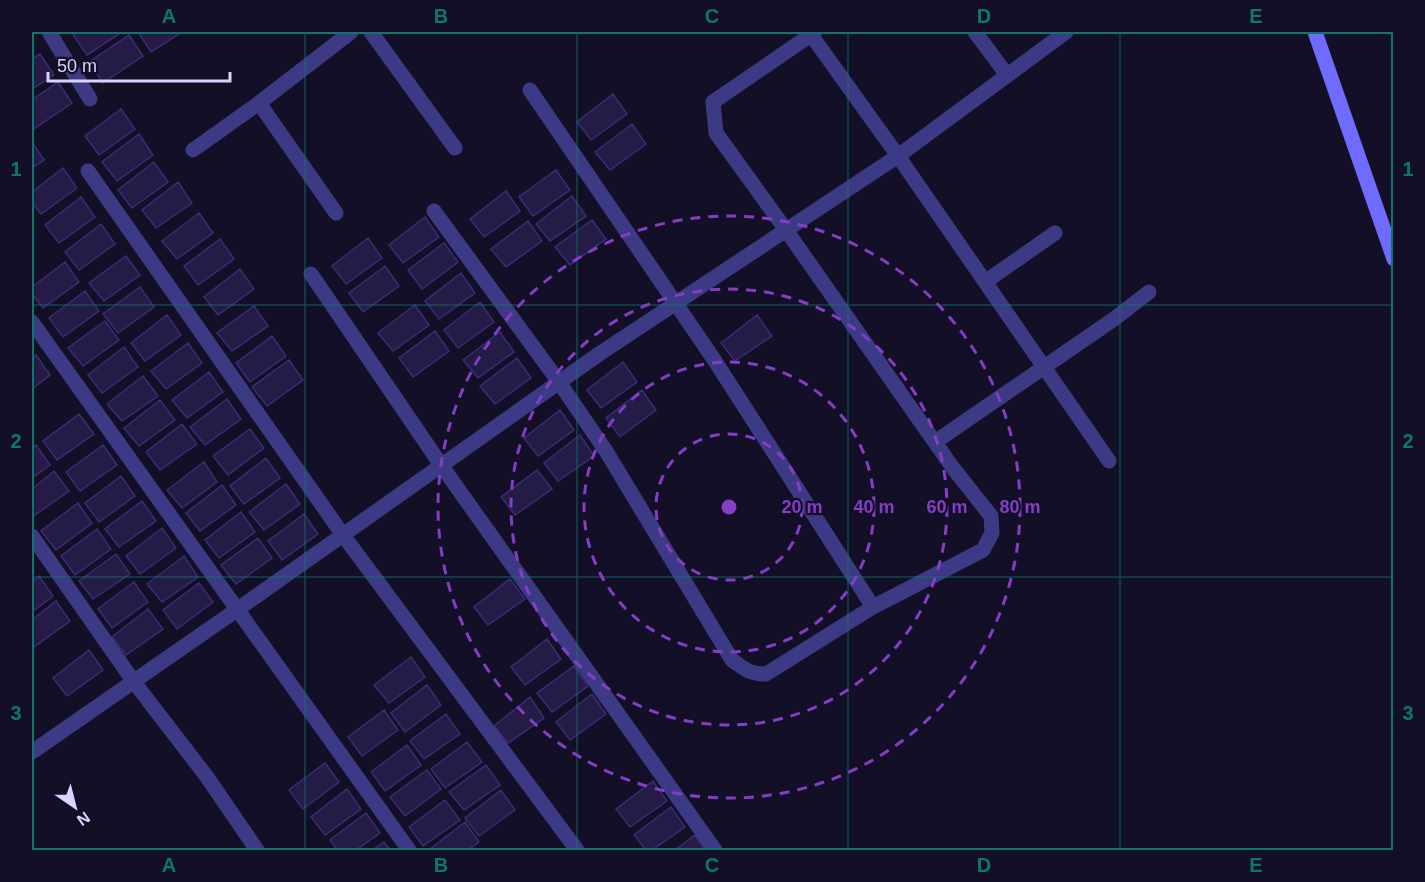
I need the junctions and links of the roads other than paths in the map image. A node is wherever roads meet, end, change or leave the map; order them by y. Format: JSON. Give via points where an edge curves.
{"nodes":[{"id":1,"x":49,"y":32,"type":"edge"},
{"id":2,"x":351,"y":32,"type":"edge"},
{"id":3,"x":371,"y":32,"type":"edge"},
{"id":4,"x":812,"y":32,"type":"edge"},
{"id":5,"x":975,"y":32,"type":"edge"},
{"id":6,"x":1066,"y":32,"type":"edge"},
{"id":7,"x":1315,"y":32,"type":"edge"},
{"id":8,"x":1007,"y":75,"type":"junction"},
{"id":9,"x":530,"y":90,"type":"dead end"},
{"id":10,"x":90,"y":99,"type":"dead end"},
{"id":11,"x":259,"y":103,"type":"junction"},
{"id":12,"x":455,"y":148,"type":"dead end"},
{"id":13,"x":193,"y":150,"type":"dead end"},
{"id":14,"x":898,"y":156,"type":"junction"},
{"id":15,"x":88,"y":171,"type":"dead end"},
{"id":16,"x":434,"y":211,"type":"dead end"},
{"id":17,"x":336,"y":213,"type":"dead end"},
{"id":18,"x":786,"y":230,"type":"junction"},
{"id":19,"x":1055,"y":232,"type":"dead end"},
{"id":20,"x":1394,"y":259,"type":"edge"},
{"id":21,"x":311,"y":274,"type":"dead end"},
{"id":22,"x":985,"y":282,"type":"junction"},
{"id":23,"x":1149,"y":292,"type":"dead end"},
{"id":24,"x":675,"y":304,"type":"junction"},
{"id":25,"x":32,"y":322,"type":"edge"},
{"id":26,"x":1044,"y":367,"type":"junction"},
{"id":27,"x":559,"y":382,"type":"junction"},
{"id":28,"x":935,"y":442,"type":"junction"},
{"id":29,"x":1109,"y":461,"type":"dead end"},
{"id":30,"x":441,"y":465,"type":"junction"},
{"id":31,"x":343,"y":535,"type":"junction"},
{"id":32,"x":32,"y":536,"type":"edge"},
{"id":33,"x":873,"y":607,"type":"junction"},
{"id":34,"x":237,"y":609,"type":"junction"},
{"id":35,"x":134,"y":681,"type":"junction"},
{"id":36,"x":32,"y":752,"type":"edge"},
{"id":37,"x":257,"y":850,"type":"edge"},
{"id":38,"x":409,"y":850,"type":"edge"},
{"id":39,"x":577,"y":850,"type":"edge"},
{"id":40,"x":715,"y":850,"type":"edge"}],
"edges":[{"from":1,"to":10,"type":"street"},
{"from":2,"to":11,"type":"street"},
{"from":3,"to":12,"type":"street"},
{"from":4,"to":14,"type":"street"},
{"from":4,"to":18,"type":"street","via":[[714,102],[716,133]]},
{"from":5,"to":8,"type":"street"},
{"from":6,"to":8,"type":"street"},
{"from":7,"to":20,"type":"street"},
{"from":8,"to":14,"type":"street"},
{"from":9,"to":24,"type":"street"},
{"from":11,"to":13,"type":"street"},
{"from":11,"to":17,"type":"street"},
{"from":14,"to":18,"type":"street"},
{"from":14,"to":22,"type":"street"},
{"from":15,"to":31,"type":"street"},
{"from":16,"to":27,"type":"street"},
{"from":18,"to":24,"type":"street"},
{"from":18,"to":28,"type":"street"},
{"from":19,"to":22,"type":"street"},
{"from":21,"to":30,"type":"street"},
{"from":22,"to":26,"type":"street"},
{"from":23,"to":26,"type":"street"},
{"from":24,"to":27,"type":"street"},
{"from":24,"to":33,"type":"street"},
{"from":25,"to":34,"type":"street"},
{"from":26,"to":28,"type":"street"},
{"from":26,"to":29,"type":"street"},
{"from":27,"to":30,"type":"street"},
{"from":27,"to":33,"type":"street","via":[[606,451],[732,660],[748,672],[766,674]]},
{"from":28,"to":33,"type":"street","via":[[991,516],[992,532],[983,550]]},
{"from":30,"to":31,"type":"street"},
{"from":30,"to":40,"type":"street"},
{"from":31,"to":34,"type":"street"},
{"from":31,"to":39,"type":"street"},
{"from":32,"to":35,"type":"street"},
{"from":34,"to":35,"type":"street"},
{"from":34,"to":38,"type":"street"},
{"from":35,"to":36,"type":"street"},
{"from":35,"to":37,"type":"street"}]}
